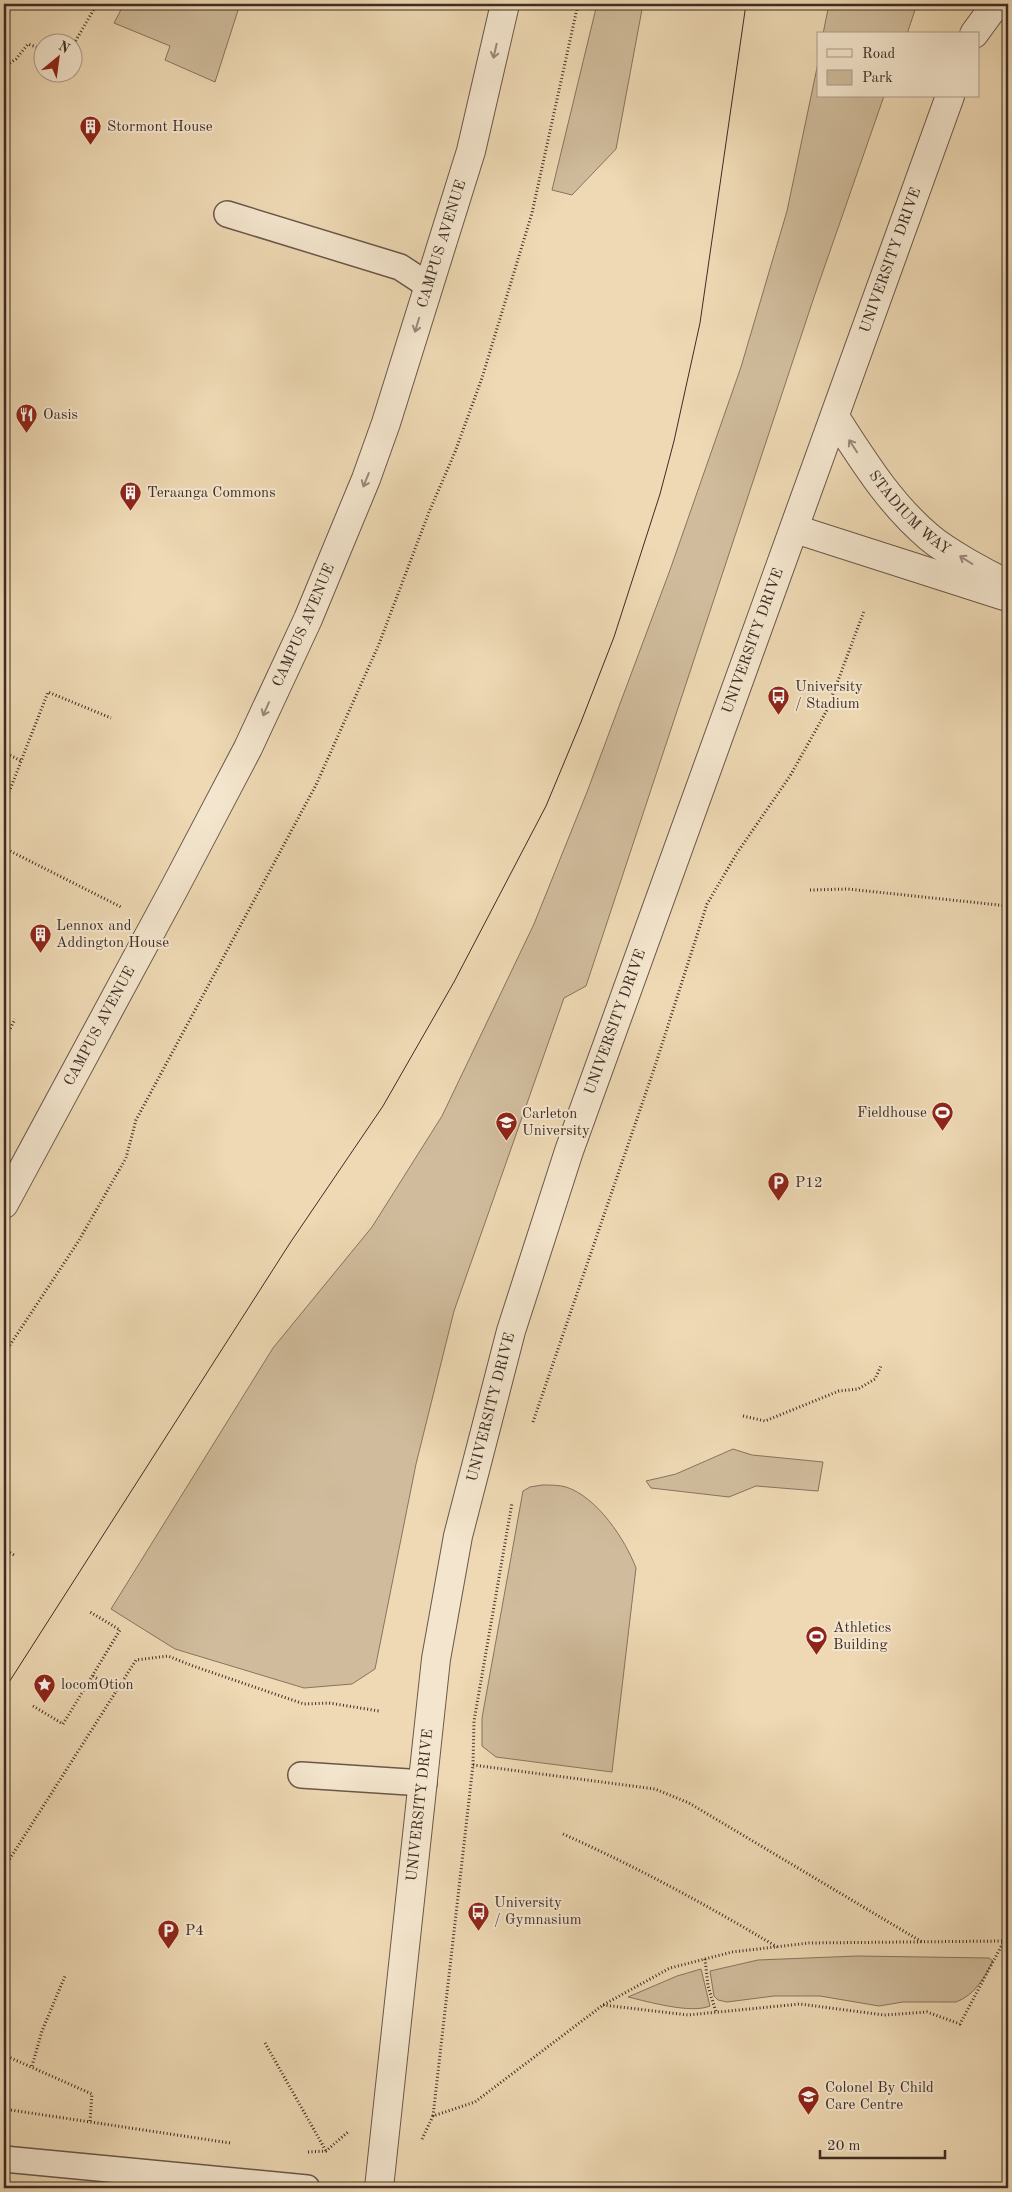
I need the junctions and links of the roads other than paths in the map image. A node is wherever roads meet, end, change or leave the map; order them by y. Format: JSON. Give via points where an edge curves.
{"nodes":[{"id":1,"x":505,"y":4,"type":"edge"},
{"id":2,"x":978,"y":4,"type":"edge"},
{"id":3,"x":996,"y":4,"type":"edge"},
{"id":4,"x":973,"y":32,"type":"edge"},
{"id":5,"x":975,"y":32,"type":"edge"},
{"id":6,"x":949,"y":98,"type":"edge"},
{"id":7,"x":227,"y":214,"type":"dead end"},
{"id":8,"x":429,"y":286,"type":"junction"},
{"id":9,"x":834,"y":417,"type":"junction"},
{"id":10,"x":795,"y":529,"type":"junction"},
{"id":11,"x":1008,"y":584,"type":"edge"},
{"id":12,"x":1008,"y":597,"type":"edge"},
{"id":13,"x":4,"y":1204,"type":"edge"},
{"id":14,"x":301,"y":1775,"type":"dead end"},
{"id":15,"x":424,"y":1783,"type":"junction"},
{"id":16,"x":4,"y":2159,"type":"edge"},
{"id":17,"x":307,"y":2188,"type":"edge"},
{"id":18,"x":379,"y":2188,"type":"edge"}],
"edges":[{"from":1,"to":8,"type":"street","name":"CAMPUS AVENUE","one_way":true,"via":[[471,151]]},
{"from":2,"to":4,"type":"street"},
{"from":3,"to":5,"type":"street"},
{"from":6,"to":9,"type":"street","name":"UNIVERSITY DRIVE"},
{"from":7,"to":8,"type":"lane","via":[[400,267]]},
{"from":8,"to":13,"type":"street","name":"CAMPUS AVENUE","one_way":true,"via":[[376,451],[308,619],[248,748],[180,879]]},
{"from":9,"to":10,"type":"street","name":"UNIVERSITY DRIVE"},
{"from":11,"to":9,"type":"street","name":"STADIUM WAY","one_way":true,"via":[[930,538],[875,479]]},
{"from":10,"to":12,"type":"street","name":"STADIUM WAY"},
{"from":10,"to":15,"type":"street","name":"UNIVERSITY DRIVE","via":[[569,1152],[511,1331],[456,1545],[436,1659]]},
{"from":14,"to":15,"type":"lane"},
{"from":15,"to":18,"type":"street","name":"UNIVERSITY DRIVE"},
{"from":16,"to":17,"type":"lane"}]}
